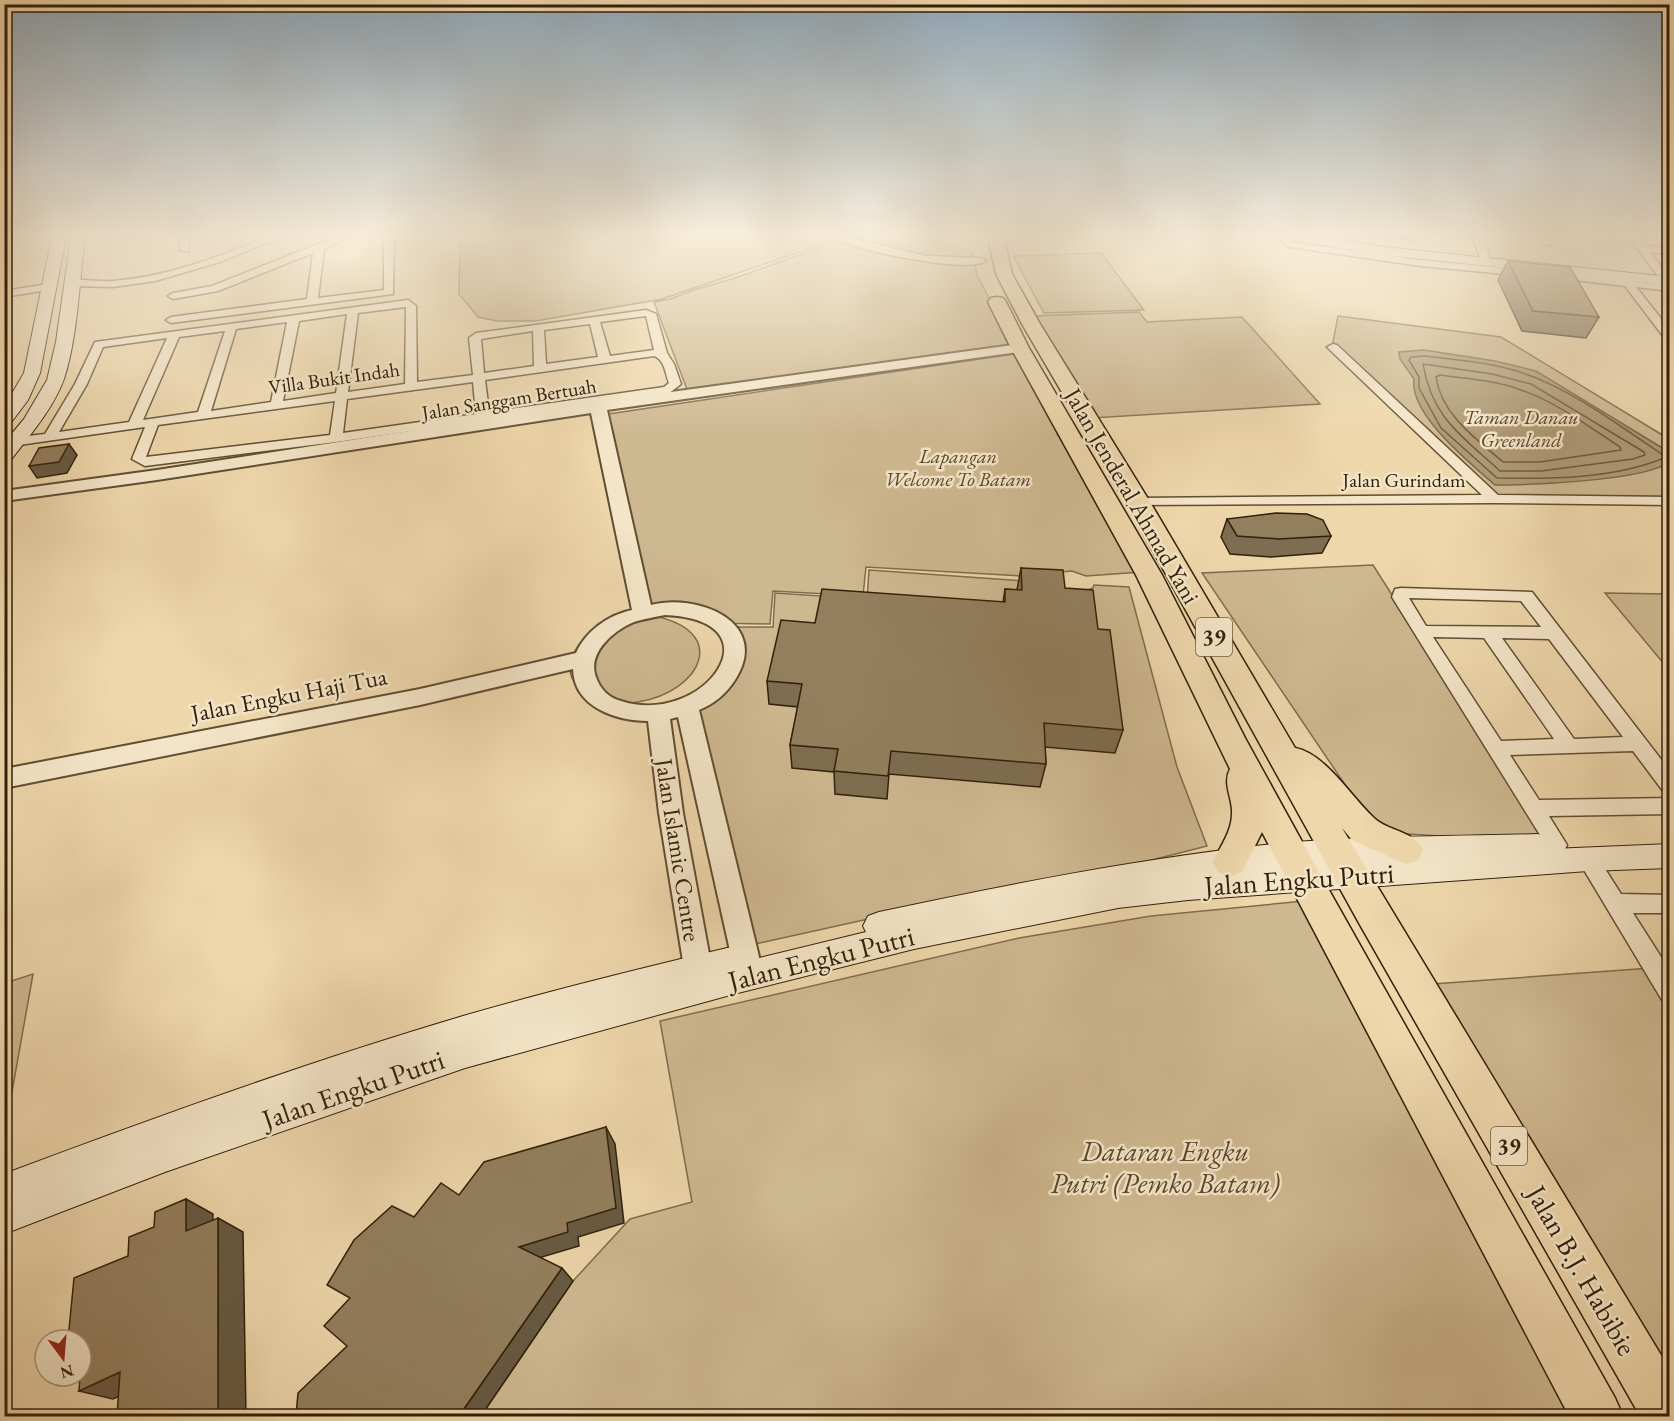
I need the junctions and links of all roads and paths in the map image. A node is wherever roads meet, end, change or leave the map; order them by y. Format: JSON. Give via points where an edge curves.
{"nodes":[{"id":1,"x":46,"y":303,"type":"edge"},
{"id":2,"x":68,"y":303,"type":"edge"},
{"id":3,"x":173,"y":303,"type":"edge"},
{"id":4,"x":287,"y":303,"type":"edge"},
{"id":5,"x":399,"y":303,"type":"edge"},
{"id":6,"x":403,"y":303,"type":"edge"},
{"id":7,"x":1000,"y":303,"type":"edge"},
{"id":8,"x":1020,"y":303,"type":"edge"},
{"id":9,"x":1644,"y":303,"type":"edge"},
{"id":10,"x":353,"y":309,"type":"junction"},
{"id":11,"x":294,"y":317,"type":"junction"},
{"id":12,"x":594,"y":320,"type":"junction"},
{"id":13,"x":232,"y":325,"type":"junction"},
{"id":14,"x":172,"y":328,"type":"junction"},
{"id":15,"x":538,"y":328,"type":"junction"},
{"id":16,"x":1670,"y":338,"type":"edge"},
{"id":17,"x":1333,"y":347,"type":"dead end"},
{"id":18,"x":1020,"y":348,"type":"junction"},
{"id":19,"x":658,"y":353,"type":"junction"},
{"id":20,"x":604,"y":360,"type":"junction"},
{"id":21,"x":59,"y":369,"type":"junction"},
{"id":22,"x":540,"y":369,"type":"junction"},
{"id":23,"x":32,"y":373,"type":"junction"},
{"id":24,"x":478,"y":378,"type":"junction"},
{"id":25,"x":411,"y":388,"type":"junction"},
{"id":26,"x":343,"y":396,"type":"junction"},
{"id":27,"x":276,"y":406,"type":"junction"},
{"id":28,"x":598,"y":406,"type":"junction"},
{"id":29,"x":203,"y":416,"type":"junction"},
{"id":30,"x":483,"y":417,"type":"junction"},
{"id":31,"x":4,"y":420,"type":"edge"},
{"id":32,"x":1077,"y":422,"type":"junction"},
{"id":33,"x":153,"y":423,"type":"junction"},
{"id":34,"x":134,"y":425,"type":"junction"},
{"id":35,"x":49,"y":437,"type":"junction"},
{"id":36,"x":336,"y":438,"type":"junction"},
{"id":37,"x":19,"y":441,"type":"junction"},
{"id":38,"x":4,"y":456,"type":"edge"},
{"id":39,"x":4,"y":496,"type":"edge"},
{"id":40,"x":1494,"y":499,"type":"junction"},
{"id":41,"x":1670,"y":501,"type":"edge"},
{"id":42,"x":1138,"y":502,"type":"junction"},
{"id":43,"x":642,"y":611,"type":"junction"},
{"id":44,"x":1421,"y":631,"type":"junction"},
{"id":45,"x":1489,"y":632,"type":"junction"},
{"id":46,"x":1553,"y":633,"type":"junction"},
{"id":47,"x":582,"y":659,"type":"junction"},
{"id":48,"x":687,"y":706,"type":"junction"},
{"id":49,"x":658,"y":712,"type":"junction"},
{"id":50,"x":1638,"y":744,"type":"junction"},
{"id":51,"x":1277,"y":745,"type":"junction"},
{"id":52,"x":1568,"y":746,"type":"junction"},
{"id":53,"x":1494,"y":748,"type":"junction"},
{"id":54,"x":1240,"y":757,"type":"junction"},
{"id":55,"x":4,"y":779,"type":"edge"},
{"id":56,"x":1670,"y":786,"type":"edge"},
{"id":57,"x":1670,"y":806,"type":"edge"},
{"id":58,"x":1533,"y":808,"type":"junction"},
{"id":59,"x":1670,"y":842,"type":"edge"},
{"id":60,"x":1557,"y":845,"type":"junction"},
{"id":61,"x":1406,"y":850,"type":"junction"},
{"id":62,"x":1670,"y":856,"type":"edge"},
{"id":63,"x":1587,"y":859,"type":"junction"},
{"id":64,"x":1230,"y":862,"type":"junction"},
{"id":65,"x":1345,"y":864,"type":"junction"},
{"id":66,"x":1299,"y":867,"type":"junction"},
{"id":67,"x":1615,"y":903,"type":"junction"},
{"id":68,"x":1670,"y":904,"type":"edge"},
{"id":69,"x":747,"y":967,"type":"junction"},
{"id":70,"x":699,"y":978,"type":"junction"},
{"id":71,"x":1670,"y":992,"type":"edge"},
{"id":72,"x":4,"y":1193,"type":"edge"},
{"id":73,"x":4,"y":1215,"type":"edge"},
{"id":74,"x":1598,"y":1416,"type":"edge"},
{"id":75,"x":1668,"y":1416,"type":"edge"}],
"edges":[{"from":1,"to":23,"type":"main road"},
{"from":2,"to":21,"type":"main road"},
{"from":3,"to":14,"type":"street"},
{"from":4,"to":14,"type":"street","via":[[236,306]]},
{"from":5,"to":10,"type":"street"},
{"from":6,"to":25,"type":"street","via":[[411,306]]},
{"from":7,"to":18,"type":"highway","name":"Jalan Jenderal Ahmad Yani","number":"39"},
{"from":8,"to":32,"type":"highway","name":"Jalan Jenderal Ahmad Yani","number":"39"},
{"from":9,"to":16,"type":"street"},
{"from":10,"to":11,"type":"street"},
{"from":10,"to":26,"type":"street"},
{"from":11,"to":13,"type":"street"},
{"from":11,"to":27,"type":"street"},
{"from":12,"to":15,"type":"street"},
{"from":12,"to":19,"type":"street","via":[[651,314]]},
{"from":12,"to":20,"type":"street"},
{"from":13,"to":14,"type":"street"},
{"from":13,"to":29,"type":"street"},
{"from":14,"to":34,"type":"street"},
{"from":14,"to":35,"type":"street","via":[[99,344],[81,384]]},
{"from":15,"to":22,"type":"street"},
{"from":15,"to":24,"type":"street","via":[[477,336]]},
{"from":17,"to":40,"type":"street"},
{"from":18,"to":28,"type":"street","name":"Jalan Sanggam Bertuah"},
{"from":18,"to":32,"type":"highway","name":"Jalan Jenderal Ahmad Yani","number":"39"},
{"from":19,"to":20,"type":"street","name":"Villa Bukit Indah"},
{"from":19,"to":30,"type":"street","via":[[666,357],[675,384],[671,389]]},
{"from":20,"to":22,"type":"street","name":"Villa Bukit Indah"},
{"from":21,"to":23,"type":"main road"},
{"from":21,"to":37,"type":"main road","via":[[46,400]]},
{"from":22,"to":24,"type":"street","name":"Villa Bukit Indah"},
{"from":23,"to":31,"type":"main road"},
{"from":24,"to":25,"type":"street","name":"Villa Bukit Indah"},
{"from":24,"to":30,"type":"street"},
{"from":25,"to":26,"type":"street","name":"Villa Bukit Indah"},
{"from":26,"to":27,"type":"street","name":"Villa Bukit Indah"},
{"from":26,"to":36,"type":"street"},
{"from":27,"to":29,"type":"street","name":"Villa Bukit Indah"},
{"from":28,"to":39,"type":"street","name":"Jalan Sanggam Bertuah"},
{"from":28,"to":43,"type":"street"},
{"from":29,"to":33,"type":"street","name":"Villa Bukit Indah"},
{"from":30,"to":36,"type":"street"},
{"from":32,"to":42,"type":"highway","name":"Jalan Jenderal Ahmad Yani","number":"39"},
{"from":32,"to":54,"type":"highway","name":"Jalan Jenderal Ahmad Yani","number":"39"},
{"from":33,"to":34,"type":"street","name":"Villa Bukit Indah"},
{"from":33,"to":36,"type":"street","via":[[139,459],[145,462]]},
{"from":34,"to":35,"type":"street","name":"Villa Bukit Indah"},
{"from":35,"to":37,"type":"street","name":"Villa Bukit Indah"},
{"from":37,"to":38,"type":"main road"},
{"from":40,"to":41,"type":"street","name":"Jalan Gurindam"},
{"from":40,"to":42,"type":"street","name":"Jalan Gurindam"},
{"from":42,"to":51,"type":"highway","name":"Jalan Jenderal Ahmad Yani","number":"39"},
{"from":43,"to":47,"type":"street","via":[[604,628],[591,641]]},
{"from":43,"to":48,"type":"street","via":[[692,610],[723,626],[735,645],[734,664],[724,681]]},
{"from":44,"to":45,"type":"street"},
{"from":44,"to":46,"type":"street","via":[[1401,593],[1523,595],[1530,599]]},
{"from":44,"to":53,"type":"street"},
{"from":45,"to":46,"type":"street"},
{"from":45,"to":52,"type":"street"},
{"from":46,"to":50,"type":"street"},
{"from":47,"to":49,"type":"street","via":[[586,686],[598,698],[624,710]]},
{"from":47,"to":55,"type":"street","name":"Jalan Engku Haji Tua","via":[[420,697]]},
{"from":48,"to":49,"type":"street"},
{"from":48,"to":69,"type":"street","name":"Jalan Islamic Centre"},
{"from":49,"to":70,"type":"street","name":"Jalan Islamic Centre","via":[[670,813]]},
{"from":50,"to":52,"type":"street"},
{"from":50,"to":56,"type":"street"},
{"from":51,"to":61,"type":"highway","via":[[1318,778],[1364,830]]},
{"from":51,"to":65,"type":"highway","name":"Jalan Jenderal Ahmad Yani","number":"39"},
{"from":52,"to":53,"type":"street"},
{"from":53,"to":58,"type":"street"},
{"from":54,"to":64,"type":"highway","via":[[1249,814],[1246,831]]},
{"from":54,"to":66,"type":"highway","name":"Jalan Jenderal Ahmad Yani","number":"39"},
{"from":57,"to":58,"type":"street"},
{"from":58,"to":60,"type":"street"},
{"from":59,"to":60,"type":"main road","name":"Jalan Engku Putri"},
{"from":60,"to":61,"type":"main road","name":"Jalan Engku Putri"},
{"from":61,"to":65,"type":"main road","name":"Jalan Engku Putri"},
{"from":62,"to":63,"type":"main road","name":"Jalan Engku Putri"},
{"from":63,"to":65,"type":"main road","name":"Jalan Engku Putri"},
{"from":63,"to":67,"type":"street"},
{"from":64,"to":66,"type":"main road","name":"Jalan Engku Putri"},
{"from":64,"to":69,"type":"main road","name":"Jalan Engku Putri","via":[[1021,895],[912,917]]},
{"from":65,"to":66,"type":"main road","name":"Jalan Engku Putri"},
{"from":65,"to":75,"type":"highway","name":"Jalan B.J. Habibie","number":"39"},
{"from":66,"to":69,"type":"main road","name":"Jalan Engku Putri","via":[[1200,886],[1118,896]]},
{"from":66,"to":74,"type":"highway","number":"39"},
{"from":67,"to":68,"type":"street"},
{"from":67,"to":71,"type":"street"},
{"from":69,"to":70,"type":"main road","name":"Jalan Engku Putri"},
{"from":70,"to":72,"type":"main road","name":"Jalan Engku Putri","via":[[482,1026],[324,1076]]},
{"from":70,"to":73,"type":"main road","name":"Jalan Engku Putri","via":[[465,1051],[188,1146]]}]}
